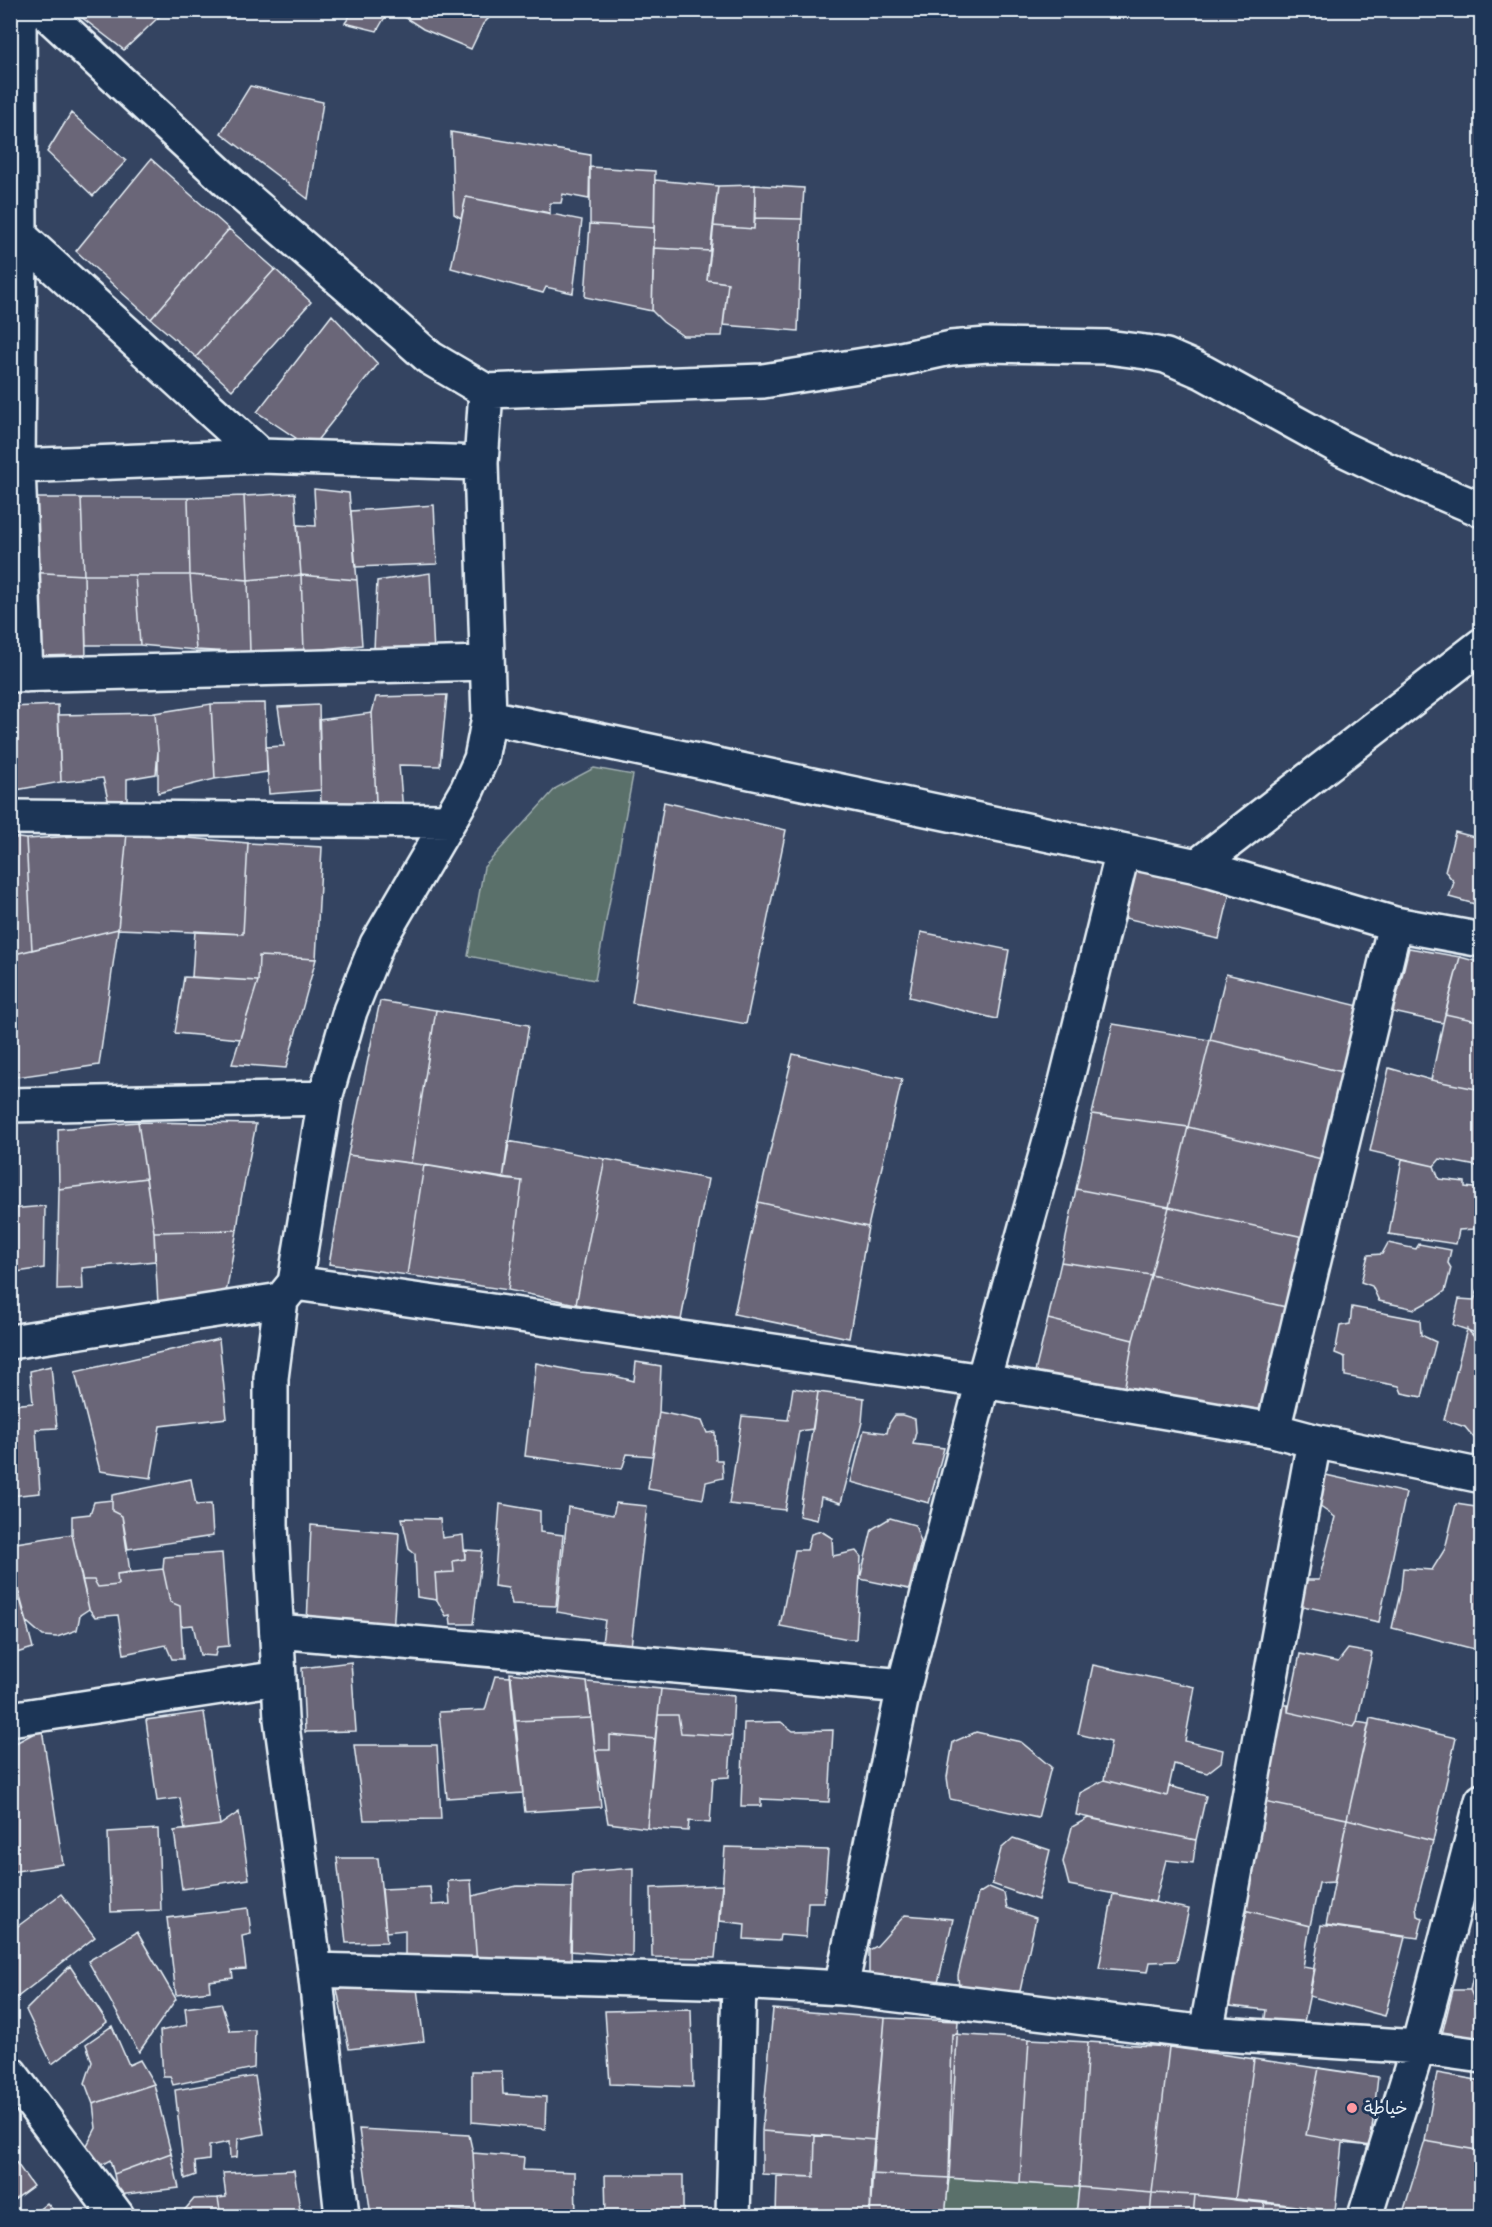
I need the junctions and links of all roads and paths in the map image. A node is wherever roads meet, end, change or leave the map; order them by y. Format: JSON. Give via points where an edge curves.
{"nodes":[{"id":1,"x":19,"y":10,"type":"edge"},
{"id":2,"x":43,"y":10,"type":"edge"},
{"id":3,"x":20,"y":236,"type":"junction"},
{"id":4,"x":486,"y":391,"type":"junction"},
{"id":5,"x":261,"y":456,"type":"junction"},
{"id":6,"x":481,"y":463,"type":"junction"},
{"id":7,"x":18,"y":466,"type":"junction"},
{"id":8,"x":1482,"y":510,"type":"edge"},
{"id":9,"x":1482,"y":645,"type":"edge"},
{"id":10,"x":487,"y":663,"type":"junction"},
{"id":11,"x":18,"y":675,"type":"edge"},
{"id":12,"x":489,"y":717,"type":"junction"},
{"id":13,"x":10,"y":817,"type":"edge"},
{"id":14,"x":448,"y":821,"type":"junction"},
{"id":15,"x":1123,"y":850,"type":"junction"},
{"id":16,"x":1197,"y":866,"type":"junction"},
{"id":17,"x":1395,"y":924,"type":"junction"},
{"id":18,"x":1482,"y":940,"type":"edge"},
{"id":19,"x":325,"y":1098,"type":"junction"},
{"id":20,"x":10,"y":1105,"type":"edge"},
{"id":21,"x":288,"y":1292,"type":"junction"},
{"id":22,"x":10,"y":1341,"type":"edge"},
{"id":23,"x":983,"y":1381,"type":"junction"},
{"id":24,"x":1272,"y":1430,"type":"junction"},
{"id":25,"x":1314,"y":1441,"type":"junction"},
{"id":26,"x":1482,"y":1476,"type":"edge"},
{"id":27,"x":277,"y":1631,"type":"junction"},
{"id":28,"x":279,"y":1678,"type":"junction"},
{"id":29,"x":904,"y":1686,"type":"junction"},
{"id":30,"x":10,"y":1719,"type":"edge"},
{"id":31,"x":1482,"y":1801,"type":"edge"},
{"id":32,"x":315,"y":1970,"type":"junction"},
{"id":33,"x":739,"y":1982,"type":"junction"},
{"id":34,"x":841,"y":1988,"type":"junction"},
{"id":35,"x":1206,"y":2033,"type":"junction"},
{"id":36,"x":1418,"y":2047,"type":"junction"},
{"id":37,"x":1482,"y":2056,"type":"edge"},
{"id":38,"x":10,"y":2073,"type":"edge"},
{"id":39,"x":117,"y":2217,"type":"edge"},
{"id":40,"x":342,"y":2217,"type":"edge"},
{"id":41,"x":733,"y":2217,"type":"edge"},
{"id":42,"x":1365,"y":2217,"type":"edge"}],
"edges":[{"from":1,"to":3,"type":"street"},
{"from":2,"to":4,"type":"street","via":[[237,190],[430,358]]},
{"from":3,"to":5,"type":"street"},
{"from":3,"to":7,"type":"street"},
{"from":4,"to":6,"type":"street"},
{"from":4,"to":8,"type":"street","via":[[763,381],[987,345],[1107,347],[1166,356],[1203,372],[1343,449]]},
{"from":5,"to":6,"type":"street"},
{"from":5,"to":7,"type":"street"},
{"from":6,"to":10,"type":"street"},
{"from":7,"to":11,"type":"street"},
{"from":9,"to":16,"type":"street"},
{"from":10,"to":11,"type":"street"},
{"from":10,"to":12,"type":"street"},
{"from":12,"to":14,"type":"street","via":[[481,759]]},
{"from":12,"to":15,"type":"street"},
{"from":13,"to":14,"type":"street"},
{"from":14,"to":19,"type":"street","via":[[377,944],[350,1011]]},
{"from":15,"to":16,"type":"street"},
{"from":15,"to":23,"type":"street","via":[[1064,1090]]},
{"from":16,"to":17,"type":"street"},
{"from":17,"to":18,"type":"street"},
{"from":17,"to":24,"type":"street"},
{"from":19,"to":20,"type":"street"},
{"from":19,"to":21,"type":"street"},
{"from":21,"to":22,"type":"street"},
{"from":21,"to":23,"type":"street"},
{"from":21,"to":27,"type":"street","via":[[271,1377]]},
{"from":23,"to":24,"type":"street"},
{"from":23,"to":29,"type":"street"},
{"from":24,"to":25,"type":"street"},
{"from":25,"to":26,"type":"street"},
{"from":25,"to":35,"type":"street"},
{"from":27,"to":28,"type":"street"},
{"from":27,"to":29,"type":"street"},
{"from":28,"to":30,"type":"street"},
{"from":28,"to":32,"type":"street","via":[[281,1719]]},
{"from":29,"to":34,"type":"street"},
{"from":31,"to":36,"type":"street"},
{"from":32,"to":33,"type":"street"},
{"from":32,"to":40,"type":"street"},
{"from":33,"to":34,"type":"street"},
{"from":33,"to":41,"type":"street"},
{"from":34,"to":35,"type":"street"},
{"from":35,"to":36,"type":"street"},
{"from":36,"to":37,"type":"street"},
{"from":36,"to":42,"type":"street"},
{"from":38,"to":39,"type":"street"}]}
